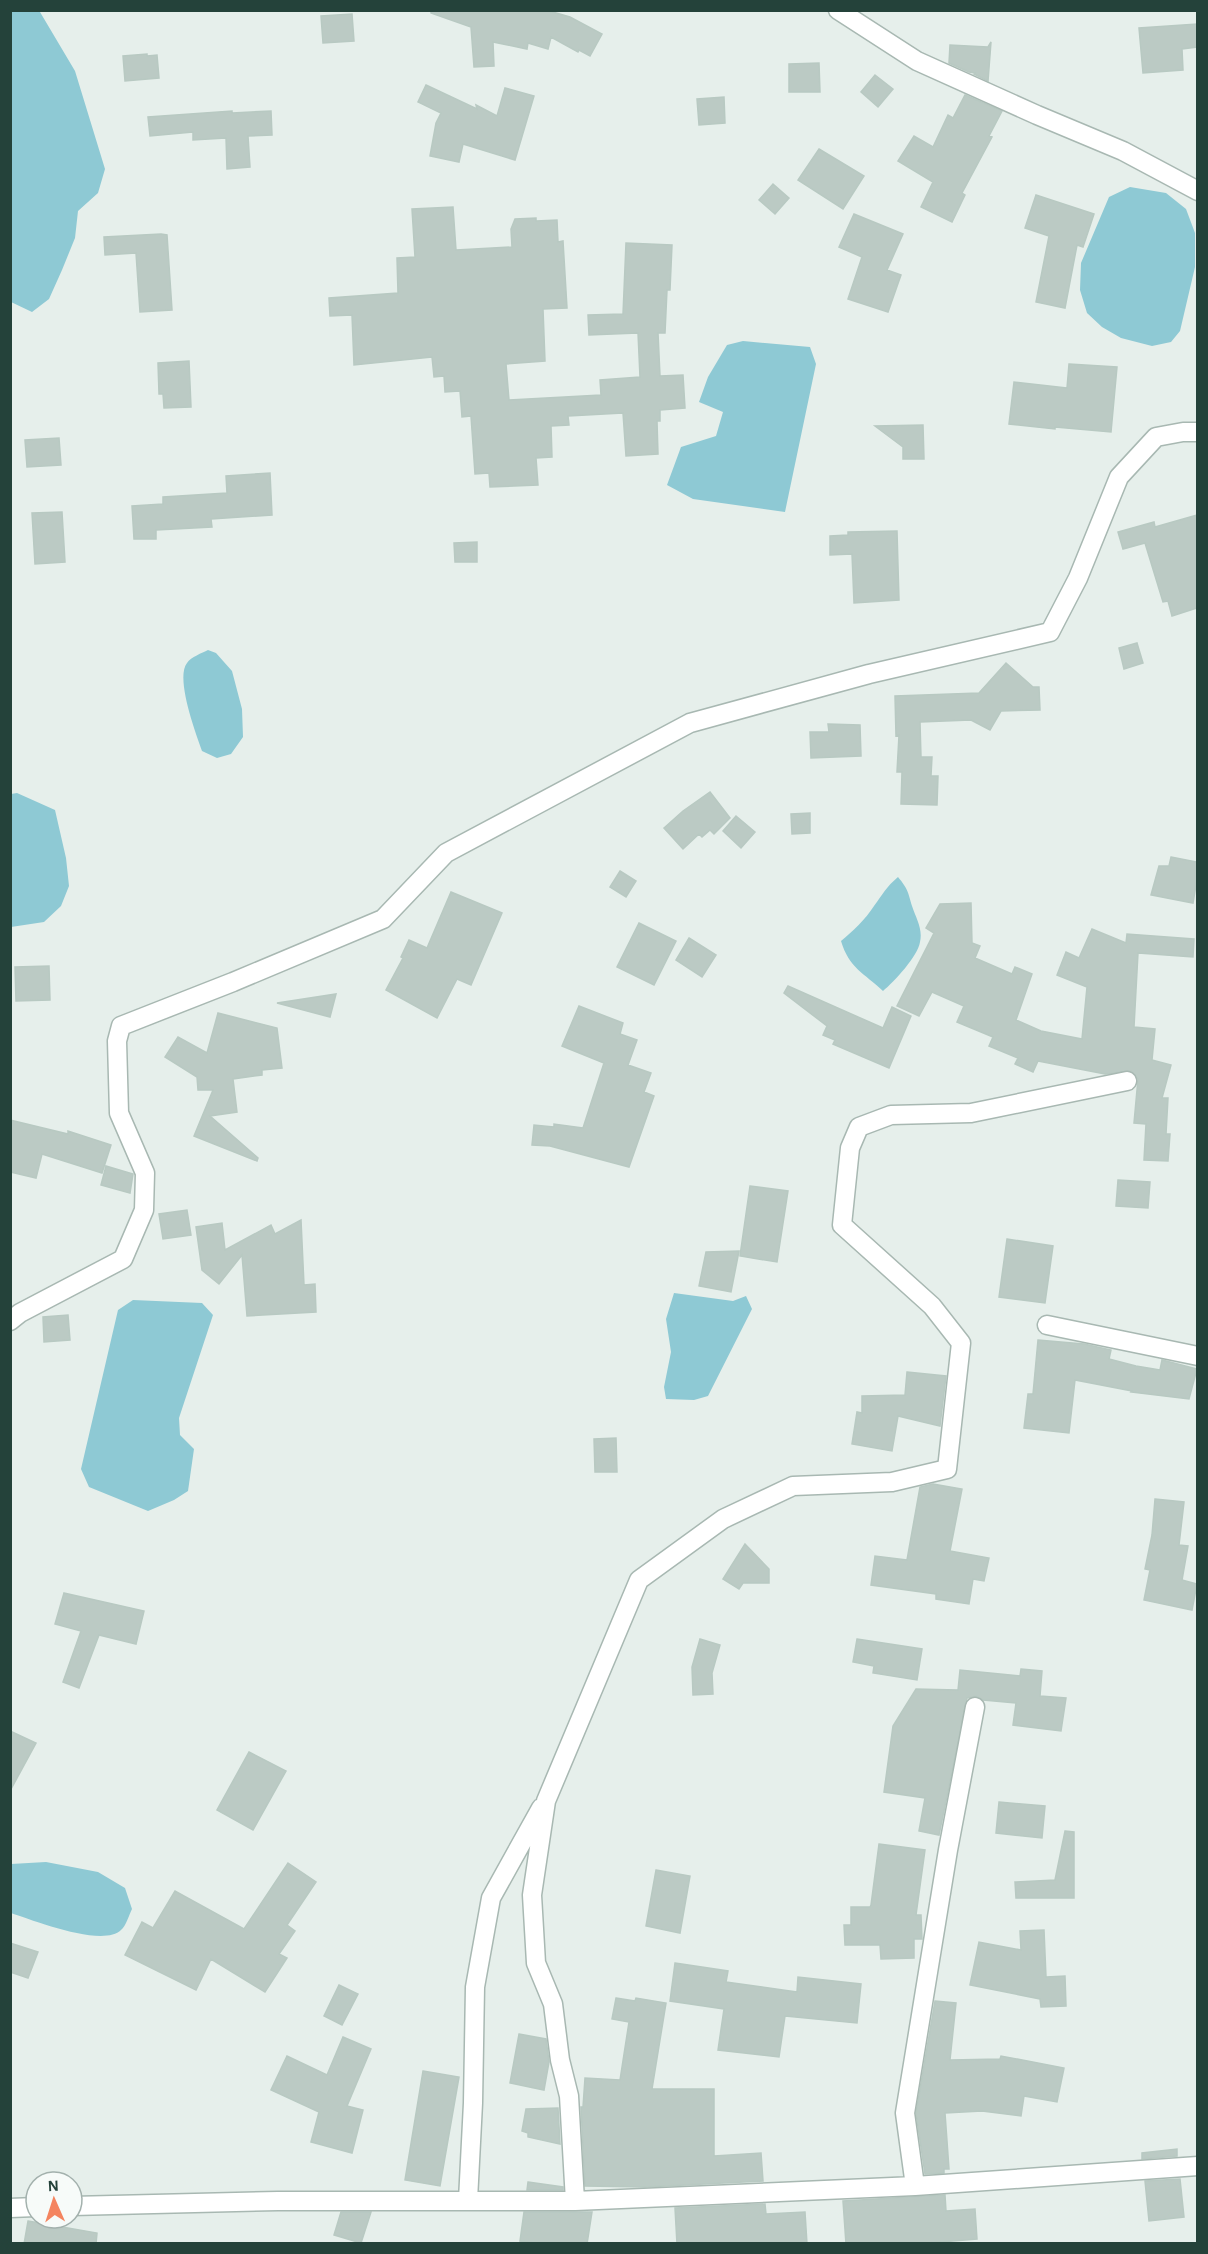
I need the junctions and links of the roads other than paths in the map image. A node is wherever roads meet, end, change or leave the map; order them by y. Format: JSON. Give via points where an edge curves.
{"nodes":[{"id":1,"x":838,"y":10,"type":"edge"},
{"id":2,"x":1197,"y":191,"type":"edge"},
{"id":3,"x":1197,"y":432,"type":"edge"},
{"id":4,"x":1127,"y":1081,"type":"dead end"},
{"id":5,"x":10,"y":1321,"type":"edge"},
{"id":6,"x":1047,"y":1325,"type":"dead end"},
{"id":7,"x":1197,"y":1356,"type":"edge"},
{"id":8,"x":975,"y":1707,"type":"dead end"},
{"id":9,"x":546,"y":1801,"type":"junction"},
{"id":10,"x":1197,"y":2166,"type":"edge"},
{"id":11,"x":915,"y":2186,"type":"junction"},
{"id":12,"x":468,"y":2200,"type":"junction"},
{"id":13,"x":575,"y":2201,"type":"junction"},
{"id":14,"x":84,"y":2206,"type":"edge"}],
"edges":[{"from":1,"to":2,"type":"street","via":[[917,61],[1123,151]]},
{"from":3,"to":5,"type":"street","via":[[1156,437],[1119,477],[1078,578],[1050,632],[869,674],[690,723],[446,853],[383,919],[122,1026],[117,1041],[119,1113],[145,1173],[144,1210],[123,1258]]},
{"from":4,"to":9,"type":"street","via":[[971,1113],[891,1115],[859,1127],[850,1148],[842,1225],[932,1306],[961,1342],[947,1469],[892,1482],[794,1486],[723,1519],[639,1580]]},
{"from":6,"to":7,"type":"street"},
{"from":8,"to":11,"type":"street","via":[[905,2113]]},
{"from":9,"to":12,"type":"street","via":[[491,1898],[474,1987]]},
{"from":9,"to":13,"type":"street","via":[[532,1895],[536,1963],[553,2004],[569,2096]]},
{"from":10,"to":11,"type":"street"},
{"from":11,"to":13,"type":"street"},
{"from":12,"to":13,"type":"street"},
{"from":12,"to":14,"type":"street"}]}
